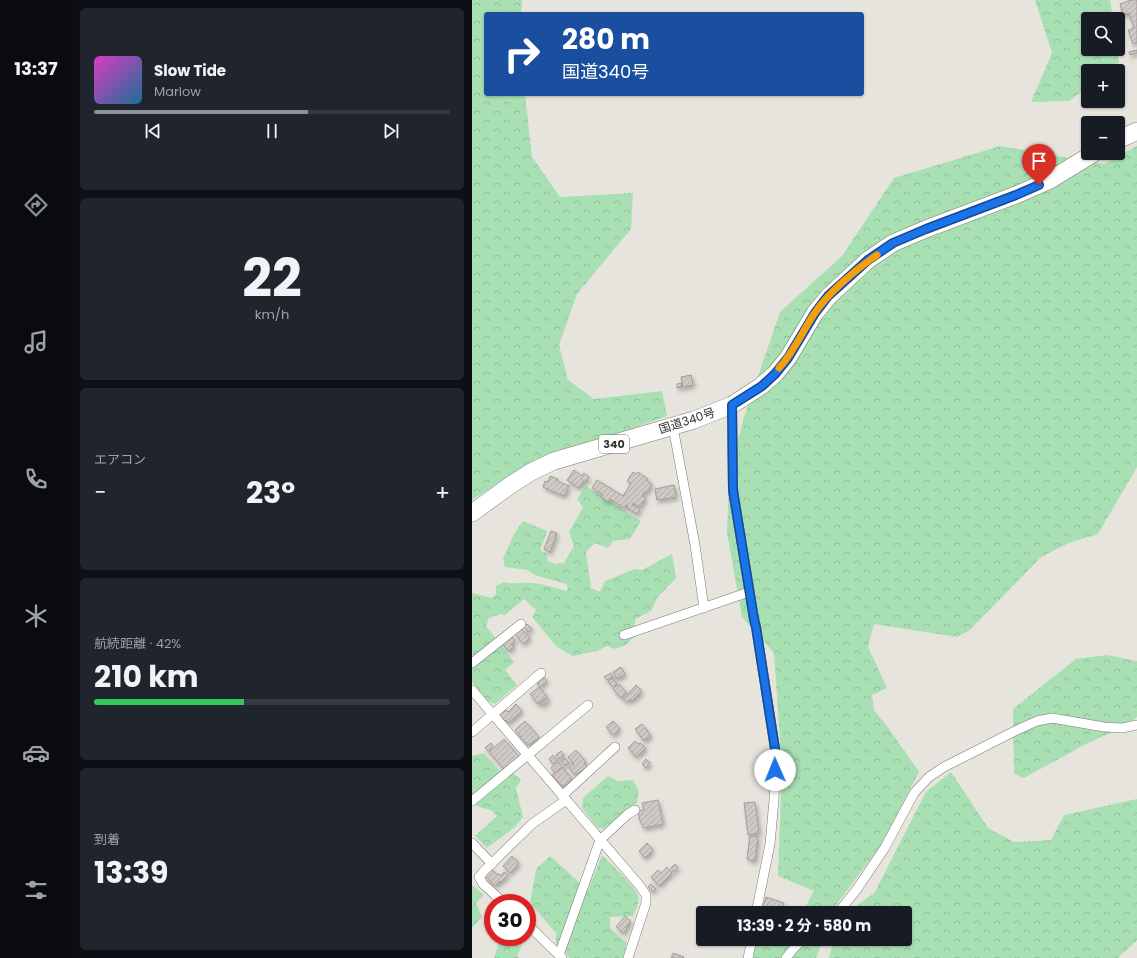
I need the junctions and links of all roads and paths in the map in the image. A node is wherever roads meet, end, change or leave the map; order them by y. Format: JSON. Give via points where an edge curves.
{"nodes":[{"id":1,"x":1137,"y":130,"type":"edge"},
{"id":2,"x":1125,"y":136,"type":"edge"},
{"id":3,"x":1083,"y":160,"type":"edge"},
{"id":4,"x":732,"y":405,"type":"junction"},
{"id":5,"x":672,"y":427,"type":"junction"},
{"id":6,"x":472,"y":513,"type":"edge"},
{"id":7,"x":749,"y":592,"type":"junction"},
{"id":8,"x":704,"y":608,"type":"junction"},
{"id":9,"x":521,"y":624,"type":"dead end"},
{"id":10,"x":624,"y":635,"type":"dead end"},
{"id":11,"x":472,"y":663,"type":"edge"},
{"id":12,"x":541,"y":673,"type":"dead end"},
{"id":13,"x":472,"y":690,"type":"edge"},
{"id":14,"x":588,"y":705,"type":"dead end"},
{"id":15,"x":493,"y":714,"type":"junction"},
{"id":16,"x":1137,"y":725,"type":"edge"},
{"id":17,"x":472,"y":732,"type":"edge"},
{"id":18,"x":615,"y":747,"type":"dead end"},
{"id":19,"x":527,"y":755,"type":"junction"},
{"id":20,"x":564,"y":798,"type":"junction"},
{"id":21,"x":472,"y":801,"type":"edge"},
{"id":22,"x":635,"y":810,"type":"dead end"},
{"id":23,"x":600,"y":840,"type":"junction"},
{"id":24,"x":472,"y":843,"type":"edge"},
{"id":25,"x":492,"y":864,"type":"junction"},
{"id":26,"x":494,"y":894,"type":"edge"},
{"id":27,"x":757,"y":906,"type":"edge"},
{"id":28,"x":844,"y":906,"type":"edge"},
{"id":29,"x":536,"y":933,"type":"edge"},
{"id":30,"x":751,"y":946,"type":"edge"},
{"id":31,"x":796,"y":946,"type":"edge"},
{"id":32,"x":561,"y":957,"type":"edge"},
{"id":33,"x":628,"y":958,"type":"edge"},
{"id":34,"x":748,"y":958,"type":"edge"},
{"id":35,"x":786,"y":958,"type":"edge"}],
"edges":[{"from":1,"to":2,"type":"highway"},
{"from":3,"to":4,"type":"highway","name":"国道340号","number":"340","via":[[1050,180],[1016,195],[893,243],[868,260],[828,296],[775,374],[762,386]]},
{"from":4,"to":5,"type":"highway","name":"国道340号","number":"340"},
{"from":4,"to":7,"type":"street","via":[[733,490]]},
{"from":5,"to":6,"type":"highway","name":"国道340号","number":"340","via":[[554,461],[512,484]]},
{"from":5,"to":8,"type":"street","via":[[695,545]]},
{"from":7,"to":8,"type":"street"},
{"from":7,"to":27,"type":"street","via":[[776,755],[770,844]]},
{"from":8,"to":10,"type":"street"},
{"from":9,"to":11,"type":"street"},
{"from":12,"to":15,"type":"street"},
{"from":13,"to":15,"type":"street"},
{"from":14,"to":19,"type":"street"},
{"from":15,"to":17,"type":"street"},
{"from":15,"to":19,"type":"street"},
{"from":16,"to":28,"type":"street","via":[[1122,728],[1052,718],[1037,721],[944,767],[929,777],[914,793],[884,850]]},
{"from":18,"to":20,"type":"street"},
{"from":19,"to":20,"type":"street"},
{"from":19,"to":21,"type":"street"},
{"from":20,"to":23,"type":"street"},
{"from":20,"to":25,"type":"street","via":[[532,824]]},
{"from":22,"to":23,"type":"street"},
{"from":23,"to":32,"type":"street"},
{"from":23,"to":33,"type":"street","via":[[646,895],[646,903]]},
{"from":24,"to":25,"type":"street"},
{"from":25,"to":26,"type":"street","via":[[480,877],[483,884]]},
{"from":29,"to":32,"type":"street"},
{"from":30,"to":34,"type":"street"},
{"from":31,"to":35,"type":"street"}]}
